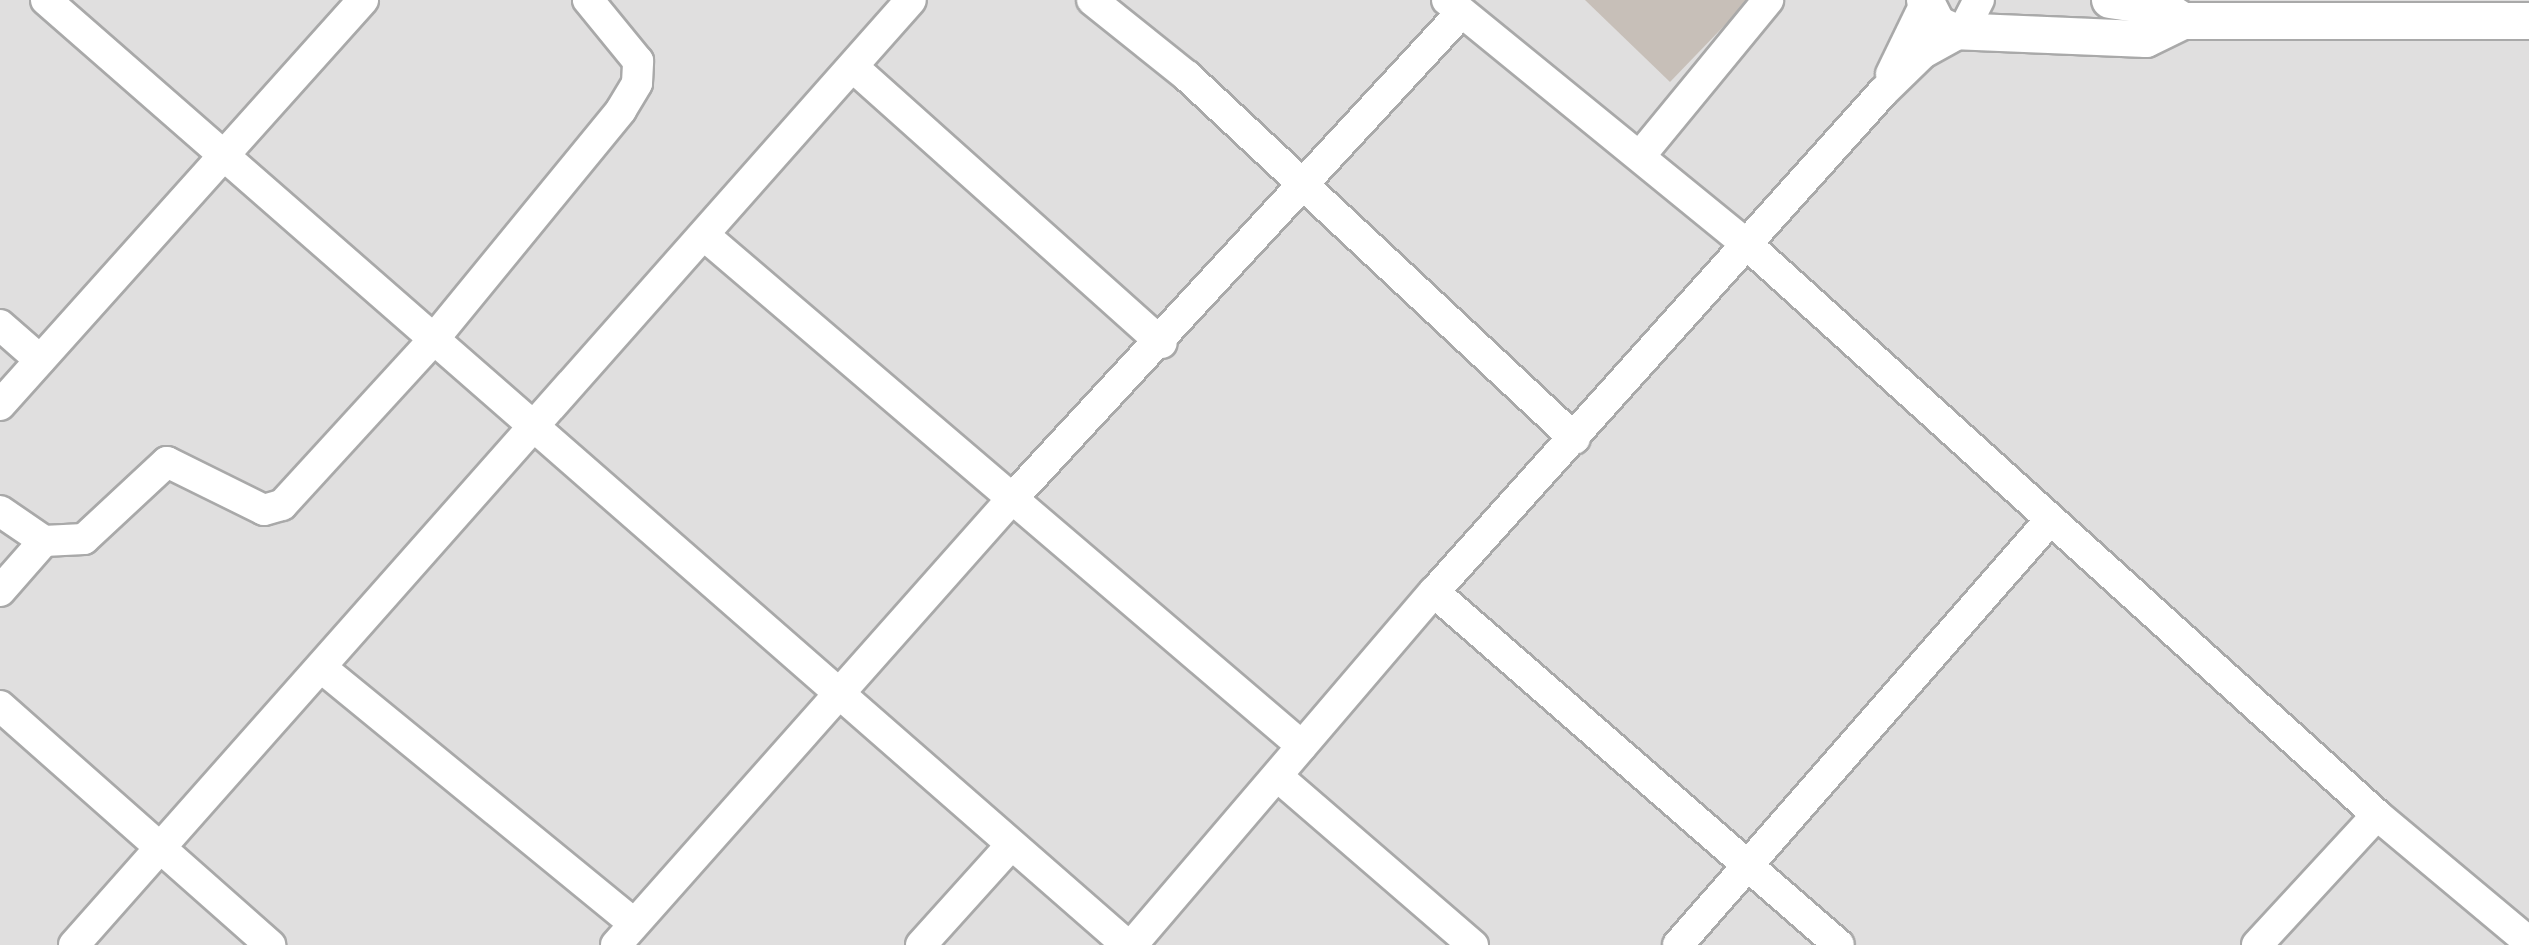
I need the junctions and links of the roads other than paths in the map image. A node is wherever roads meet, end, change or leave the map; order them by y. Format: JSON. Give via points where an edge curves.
{"nodes":[{"id":1,"x":46,"y":0,"type":"edge"},
{"id":2,"x":363,"y":0,"type":"edge"},
{"id":3,"x":588,"y":0,"type":"edge"},
{"id":4,"x":911,"y":0,"type":"edge"},
{"id":5,"x":1092,"y":0,"type":"edge"},
{"id":6,"x":1768,"y":0,"type":"edge"},
{"id":7,"x":1979,"y":0,"type":"edge"},
{"id":8,"x":2110,"y":0,"type":"edge"},
{"id":9,"x":1925,"y":1,"type":"edge"},
{"id":10,"x":1454,"y":6,"type":"edge"},
{"id":11,"x":2183,"y":21,"type":"junction"},
{"id":12,"x":2529,"y":21,"type":"edge"},
{"id":13,"x":1963,"y":31,"type":"junction"},
{"id":14,"x":853,"y":67,"type":"junction"},
{"id":15,"x":1882,"y":93,"type":"junction"},
{"id":16,"x":224,"y":155,"type":"junction"},
{"id":17,"x":1640,"y":156,"type":"junction"},
{"id":18,"x":1304,"y":186,"type":"junction"},
{"id":19,"x":705,"y":236,"type":"junction"},
{"id":20,"x":1750,"y":247,"type":"junction"},
{"id":21,"x":0,"y":325,"type":"edge"},
{"id":22,"x":433,"y":340,"type":"junction"},
{"id":23,"x":1162,"y":343,"type":"junction"},
{"id":24,"x":40,"y":360,"type":"junction"},
{"id":25,"x":0,"y":405,"type":"edge"},
{"id":26,"x":530,"y":427,"type":"junction"},
{"id":27,"x":1575,"y":439,"type":"junction"},
{"id":28,"x":1009,"y":502,"type":"junction"},
{"id":29,"x":0,"y":511,"type":"edge"},
{"id":30,"x":2050,"y":520,"type":"junction"},
{"id":31,"x":44,"y":541,"type":"junction"},
{"id":32,"x":0,"y":591,"type":"edge"},
{"id":33,"x":1434,"y":592,"type":"junction"},
{"id":34,"x":323,"y":669,"type":"junction"},
{"id":35,"x":842,"y":696,"type":"junction"},
{"id":36,"x":0,"y":706,"type":"edge"},
{"id":37,"x":1302,"y":746,"type":"junction"},
{"id":38,"x":1277,"y":776,"type":"junction"},
{"id":39,"x":2377,"y":815,"type":"junction"},
{"id":40,"x":1011,"y":845,"type":"junction"},
{"id":41,"x":161,"y":848,"type":"junction"},
{"id":42,"x":1748,"y":863,"type":"junction"},
{"id":43,"x":625,"y":934,"type":"edge"},
{"id":44,"x":2523,"y":941,"type":"edge"},
{"id":45,"x":74,"y":945,"type":"edge"},
{"id":46,"x":270,"y":945,"type":"edge"},
{"id":47,"x":921,"y":945,"type":"edge"},
{"id":48,"x":1129,"y":945,"type":"edge"},
{"id":49,"x":1473,"y":945,"type":"edge"},
{"id":50,"x":1678,"y":945,"type":"edge"},
{"id":51,"x":1839,"y":945,"type":"edge"},
{"id":52,"x":2257,"y":945,"type":"edge"}],
"edges":[{"from":1,"to":16,"type":"street"},
{"from":2,"to":16,"type":"street"},
{"from":3,"to":22,"type":"street","via":[[632,47],[637,83]]},
{"from":4,"to":14,"type":"street"},
{"from":5,"to":18,"type":"street","via":[[1187,76]]},
{"from":6,"to":17,"type":"street"},
{"from":7,"to":13,"type":"street"},
{"from":8,"to":11,"type":"street","via":[[2163,8]]},
{"from":9,"to":13,"type":"street","via":[[1937,24]]},
{"from":9,"to":15,"type":"street"},
{"from":10,"to":17,"type":"street"},
{"from":10,"to":18,"type":"street"},
{"from":11,"to":12,"type":"street"},
{"from":11,"to":13,"type":"street","via":[[2146,39]]},
{"from":13,"to":15,"type":"street","via":[[1923,53]]},
{"from":14,"to":19,"type":"street"},
{"from":14,"to":23,"type":"street"},
{"from":15,"to":20,"type":"street"},
{"from":16,"to":22,"type":"street"},
{"from":16,"to":24,"type":"street"},
{"from":17,"to":20,"type":"street"},
{"from":18,"to":23,"type":"street"},
{"from":18,"to":27,"type":"street"},
{"from":19,"to":26,"type":"street"},
{"from":19,"to":28,"type":"street"},
{"from":20,"to":27,"type":"street"},
{"from":20,"to":30,"type":"street"},
{"from":21,"to":24,"type":"street"},
{"from":22,"to":26,"type":"street"},
{"from":22,"to":31,"type":"street","via":[[282,505],[264,510],[167,462],[84,539]]},
{"from":23,"to":28,"type":"street"},
{"from":24,"to":25,"type":"street"},
{"from":26,"to":34,"type":"street"},
{"from":26,"to":35,"type":"street"},
{"from":27,"to":33,"type":"street"},
{"from":28,"to":35,"type":"street"},
{"from":28,"to":37,"type":"street"},
{"from":29,"to":31,"type":"street"},
{"from":30,"to":39,"type":"street"},
{"from":30,"to":42,"type":"street"},
{"from":31,"to":32,"type":"street"},
{"from":33,"to":37,"type":"street"},
{"from":33,"to":42,"type":"street"},
{"from":34,"to":41,"type":"street"},
{"from":34,"to":43,"type":"street"},
{"from":35,"to":40,"type":"street"},
{"from":35,"to":43,"type":"street"},
{"from":36,"to":41,"type":"street"},
{"from":37,"to":38,"type":"street"},
{"from":38,"to":48,"type":"street"},
{"from":38,"to":49,"type":"street"},
{"from":39,"to":44,"type":"street"},
{"from":39,"to":52,"type":"street"},
{"from":40,"to":47,"type":"street"},
{"from":40,"to":48,"type":"street"},
{"from":41,"to":45,"type":"street"},
{"from":41,"to":46,"type":"street"},
{"from":42,"to":50,"type":"street"},
{"from":42,"to":51,"type":"street"}]}
